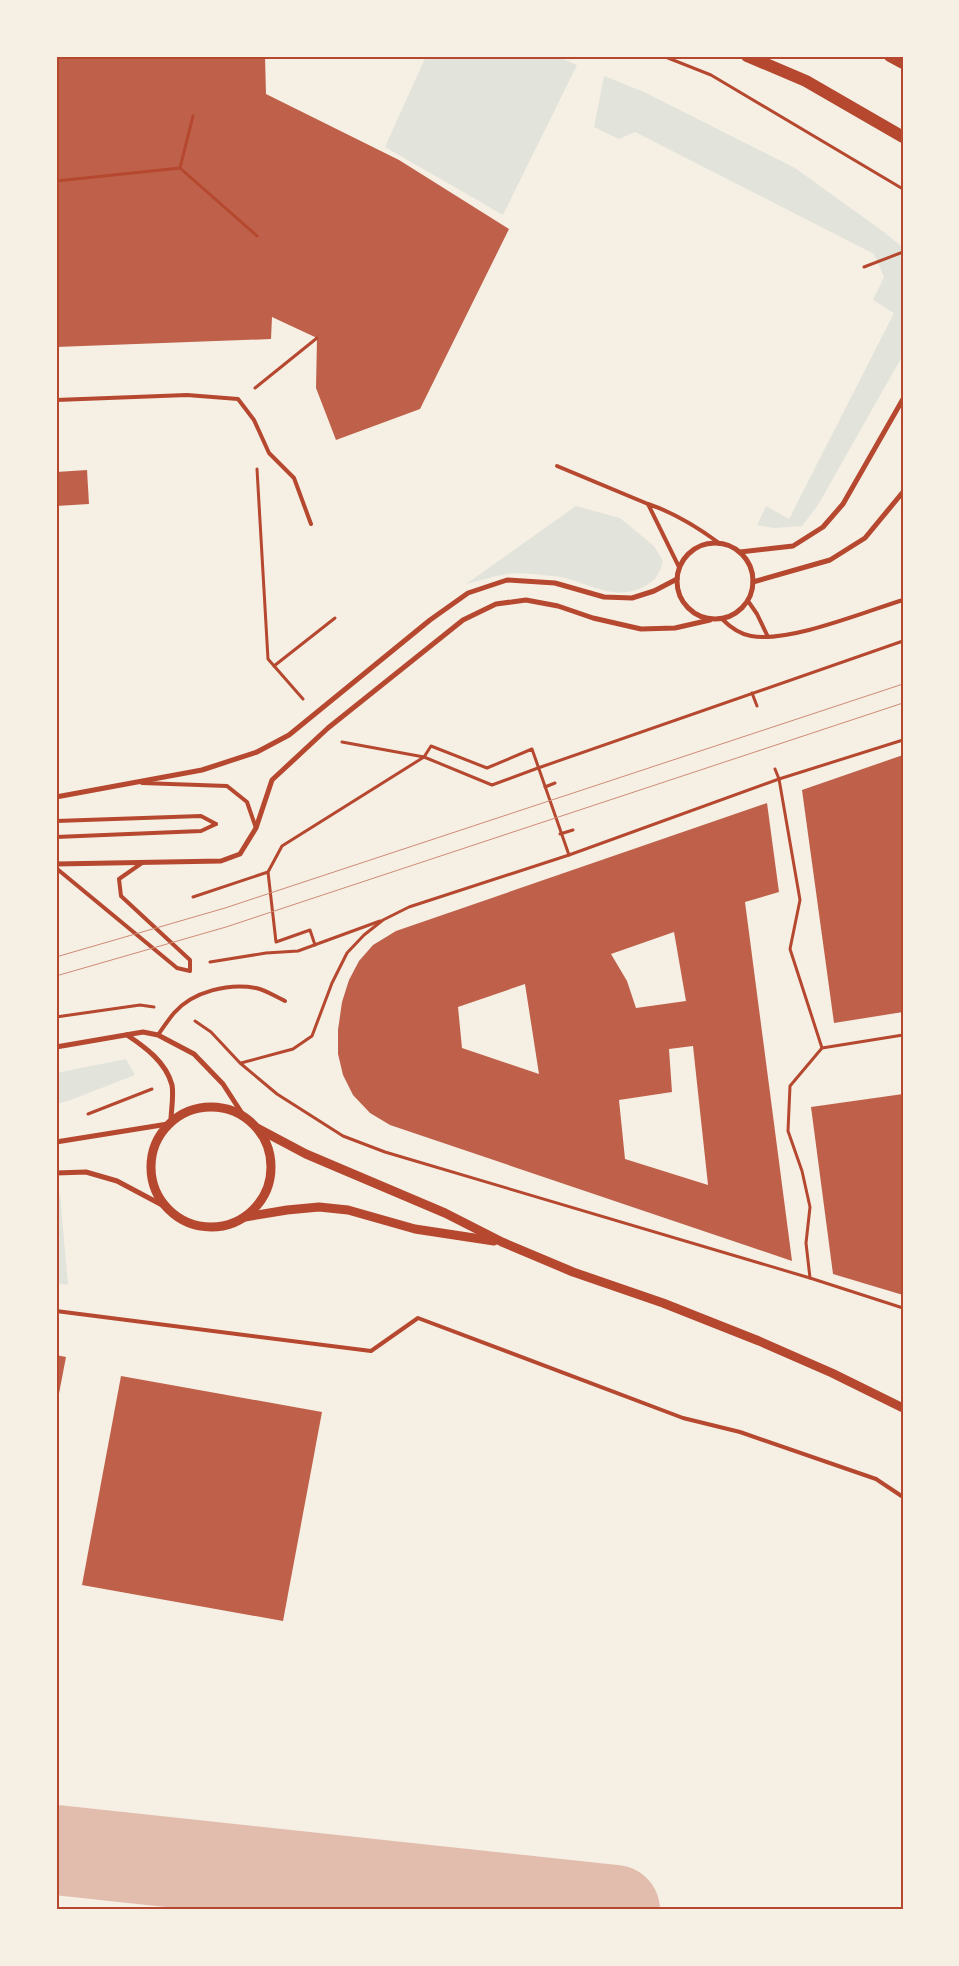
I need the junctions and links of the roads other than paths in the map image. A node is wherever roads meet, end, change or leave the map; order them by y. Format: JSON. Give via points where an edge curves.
{"nodes":[{"id":1,"x":747,"y":56,"type":"edge"},
{"id":2,"x":890,"y":56,"type":"edge"},
{"id":3,"x":903,"y":63,"type":"edge"},
{"id":4,"x":903,"y":138,"type":"edge"},
{"id":5,"x":903,"y":399,"type":"edge"},
{"id":6,"x":56,"y":400,"type":"edge"},
{"id":7,"x":557,"y":466,"type":"dead end"},
{"id":8,"x":903,"y":492,"type":"edge"},
{"id":9,"x":648,"y":504,"type":"junction"},
{"id":10,"x":311,"y":524,"type":"dead end"},
{"id":11,"x":719,"y":543,"type":"junction"},
{"id":12,"x":740,"y":552,"type":"junction"},
{"id":13,"x":679,"y":567,"type":"junction"},
{"id":14,"x":676,"y":578,"type":"junction"},
{"id":15,"x":753,"y":582,"type":"junction"},
{"id":16,"x":903,"y":600,"type":"edge"},
{"id":17,"x":748,"y":602,"type":"junction"},
{"id":18,"x":722,"y":619,"type":"junction"},
{"id":19,"x":710,"y":620,"type":"junction"},
{"id":20,"x":768,"y":637,"type":"junction"},
{"id":21,"x":135,"y":782,"type":"junction"},
{"id":22,"x":56,"y":797,"type":"edge"},
{"id":23,"x":56,"y":821,"type":"edge"},
{"id":24,"x":256,"y":828,"type":"junction"},
{"id":25,"x":56,"y":837,"type":"edge"},
{"id":26,"x":142,"y":863,"type":"junction"},
{"id":27,"x":56,"y":864,"type":"edge"},
{"id":28,"x":56,"y":868,"type":"edge"},
{"id":29,"x":285,"y":1001,"type":"dead end"},
{"id":30,"x":127,"y":1035,"type":"junction"},
{"id":31,"x":158,"y":1035,"type":"junction"},
{"id":32,"x":56,"y":1048,"type":"edge"},
{"id":33,"x":243,"y":1115,"type":"junction"},
{"id":34,"x":169,"y":1123,"type":"junction"},
{"id":35,"x":257,"y":1128,"type":"junction"},
{"id":36,"x":56,"y":1142,"type":"edge"},
{"id":37,"x":56,"y":1173,"type":"edge"},
{"id":38,"x":164,"y":1206,"type":"junction"},
{"id":39,"x":245,"y":1217,"type":"junction"},
{"id":40,"x":502,"y":1242,"type":"junction"},
{"id":41,"x":56,"y":1312,"type":"edge"},
{"id":42,"x":903,"y":1408,"type":"edge"},
{"id":43,"x":903,"y":1497,"type":"edge"}],
"edges":[{"from":1,"to":4,"type":"main road","via":[[806,81]]},
{"from":2,"to":3,"type":"main road"},
{"from":5,"to":12,"type":"street","via":[[843,504],[823,527],[793,546]]},
{"from":6,"to":10,"type":"lane","via":[[187,395],[238,399],[254,420],[269,453],[294,478]]},
{"from":7,"to":9,"type":"lane"},
{"from":8,"to":15,"type":"street","via":[[865,538],[830,560]]},
{"from":9,"to":11,"type":"lane","via":[[673,512]]},
{"from":9,"to":13,"type":"lane"},
{"from":11,"to":12,"type":"street"},
{"from":11,"to":13,"type":"street","via":[[692,550]]},
{"from":12,"to":15,"type":"street","via":[[748,561]]},
{"from":13,"to":14,"type":"street"},
{"from":14,"to":19,"type":"street","via":[[682,601],[694,613]]},
{"from":14,"to":21,"type":"street","via":[[654,591],[632,598],[604,596],[556,583],[507,580],[468,593],[289,735],[257,752],[202,770]]},
{"from":15,"to":17,"type":"street"},
{"from":16,"to":20,"type":"lane","via":[[808,630]]},
{"from":17,"to":18,"type":"street"},
{"from":17,"to":20,"type":"lane","via":[[758,614]]},
{"from":18,"to":19,"type":"street"},
{"from":18,"to":20,"type":"lane","via":[[734,630],[750,636]]},
{"from":19,"to":24,"type":"street","via":[[675,628],[641,630],[526,600],[496,604],[463,620],[328,728],[272,780]]},
{"from":21,"to":22,"type":"street"},
{"from":21,"to":24,"type":"lane","via":[[227,786],[246,802]]},
{"from":23,"to":25,"type":"lane","via":[[201,816],[216,824],[201,831]]},
{"from":24,"to":26,"type":"street","via":[[240,854],[221,861]]},
{"from":26,"to":27,"type":"street"},
{"from":26,"to":28,"type":"lane","via":[[119,879],[121,896],[190,960],[190,971],[177,968]]},
{"from":29,"to":31,"type":"lane","via":[[258,989],[235,986],[212,990],[175,1012]]},
{"from":30,"to":31,"type":"street","via":[[143,1032]]},
{"from":30,"to":32,"type":"street"},
{"from":30,"to":34,"type":"street","via":[[147,1048],[166,1072],[172,1086]]},
{"from":31,"to":33,"type":"street","via":[[204,1063],[223,1084]]},
{"from":33,"to":34,"type":"street","via":[[225,1108],[206,1106],[187,1111]]},
{"from":33,"to":35,"type":"street"},
{"from":34,"to":36,"type":"street"},
{"from":34,"to":38,"type":"street","via":[[155,1143],[150,1165],[153,1187]]},
{"from":35,"to":39,"type":"street","via":[[267,1144],[271,1164],[269,1184],[260,1202]]},
{"from":35,"to":40,"type":"street","via":[[306,1154],[445,1213]]},
{"from":37,"to":38,"type":"street","via":[[86,1172],[117,1181]]},
{"from":38,"to":39,"type":"street","via":[[181,1220],[203,1227],[225,1226]]},
{"from":39,"to":40,"type":"street","via":[[319,1207],[348,1210],[415,1229]]},
{"from":40,"to":42,"type":"street","via":[[759,1341]]},
{"from":41,"to":43,"type":"lane","via":[[371,1351],[418,1318],[683,1418],[740,1432],[876,1479]]}]}
